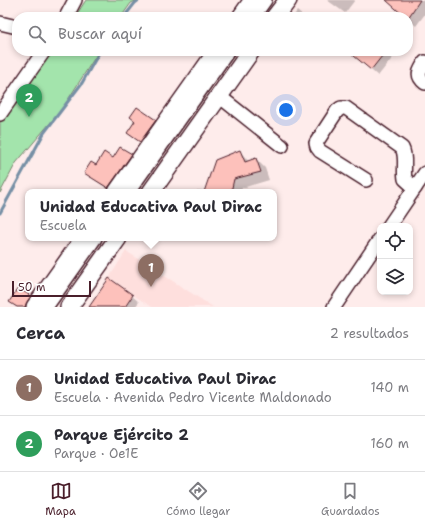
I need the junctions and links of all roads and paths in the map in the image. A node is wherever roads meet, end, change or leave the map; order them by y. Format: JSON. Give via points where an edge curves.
{"nodes":[{"id":1,"x":75,"y":0,"type":"edge"},
{"id":2,"x":254,"y":0,"type":"edge"},
{"id":3,"x":265,"y":0,"type":"edge"},
{"id":4,"x":279,"y":0,"type":"edge"},
{"id":5,"x":288,"y":0,"type":"edge"},
{"id":6,"x":69,"y":12,"type":"edge"},
{"id":7,"x":245,"y":12,"type":"edge"},
{"id":8,"x":257,"y":12,"type":"edge"},
{"id":9,"x":271,"y":12,"type":"edge"},
{"id":10,"x":280,"y":12,"type":"edge"},
{"id":11,"x":0,"y":23,"type":"edge"},
{"id":12,"x":12,"y":26,"type":"edge"},
{"id":13,"x":40,"y":56,"type":"edge"},
{"id":14,"x":213,"y":56,"type":"edge"},
{"id":15,"x":224,"y":56,"type":"edge"},
{"id":16,"x":239,"y":56,"type":"edge"},
{"id":17,"x":247,"y":56,"type":"edge"},
{"id":18,"x":425,"y":62,"type":"edge"},
{"id":19,"x":425,"y":83,"type":"edge"},
{"id":20,"x":219,"y":96,"type":"junction"},
{"id":21,"x":1,"y":110,"type":"edge"},
{"id":22,"x":282,"y":146,"type":"dead end"},
{"id":23,"x":425,"y":173,"type":"edge"},
{"id":24,"x":366,"y":180,"type":"dead end"},
{"id":25,"x":415,"y":188,"type":"junction"},
{"id":26,"x":119,"y":189,"type":"edge"},
{"id":27,"x":130,"y":189,"type":"edge"},
{"id":28,"x":144,"y":189,"type":"edge"},
{"id":29,"x":153,"y":189,"type":"edge"},
{"id":30,"x":391,"y":223,"type":"edge"},
{"id":31,"x":82,"y":241,"type":"edge"},
{"id":32,"x":93,"y":241,"type":"edge"},
{"id":33,"x":107,"y":241,"type":"edge"},
{"id":34,"x":116,"y":241,"type":"edge"},
{"id":35,"x":377,"y":243,"type":"edge"},
{"id":36,"x":35,"y":307,"type":"edge"},
{"id":37,"x":46,"y":307,"type":"edge"},
{"id":38,"x":59,"y":307,"type":"edge"},
{"id":39,"x":69,"y":307,"type":"edge"},
{"id":40,"x":334,"y":307,"type":"edge"}],
"edges":[{"from":1,"to":6,"type":"street"},
{"from":2,"to":7,"type":"main road"},
{"from":3,"to":8,"type":"street"},
{"from":4,"to":9,"type":"street"},
{"from":5,"to":10,"type":"main road"},
{"from":11,"to":12,"type":"street"},
{"from":13,"to":21,"type":"street"},
{"from":14,"to":26,"type":"main road"},
{"from":15,"to":27,"type":"street"},
{"from":16,"to":28,"type":"street"},
{"from":17,"to":20,"type":"main road"},
{"from":18,"to":19,"type":"street","via":[[419,76]]},
{"from":20,"to":22,"type":"street"},
{"from":20,"to":29,"type":"main road"},
{"from":23,"to":25,"type":"street"},
{"from":24,"to":25,"type":"street","via":[[317,147],[316,143],[341,108],[346,108],[402,148],[405,153],[405,179]]},
{"from":25,"to":30,"type":"street"},
{"from":31,"to":36,"type":"main road"},
{"from":32,"to":37,"type":"street"},
{"from":33,"to":38,"type":"street"},
{"from":34,"to":39,"type":"main road"},
{"from":35,"to":40,"type":"street"}]}
